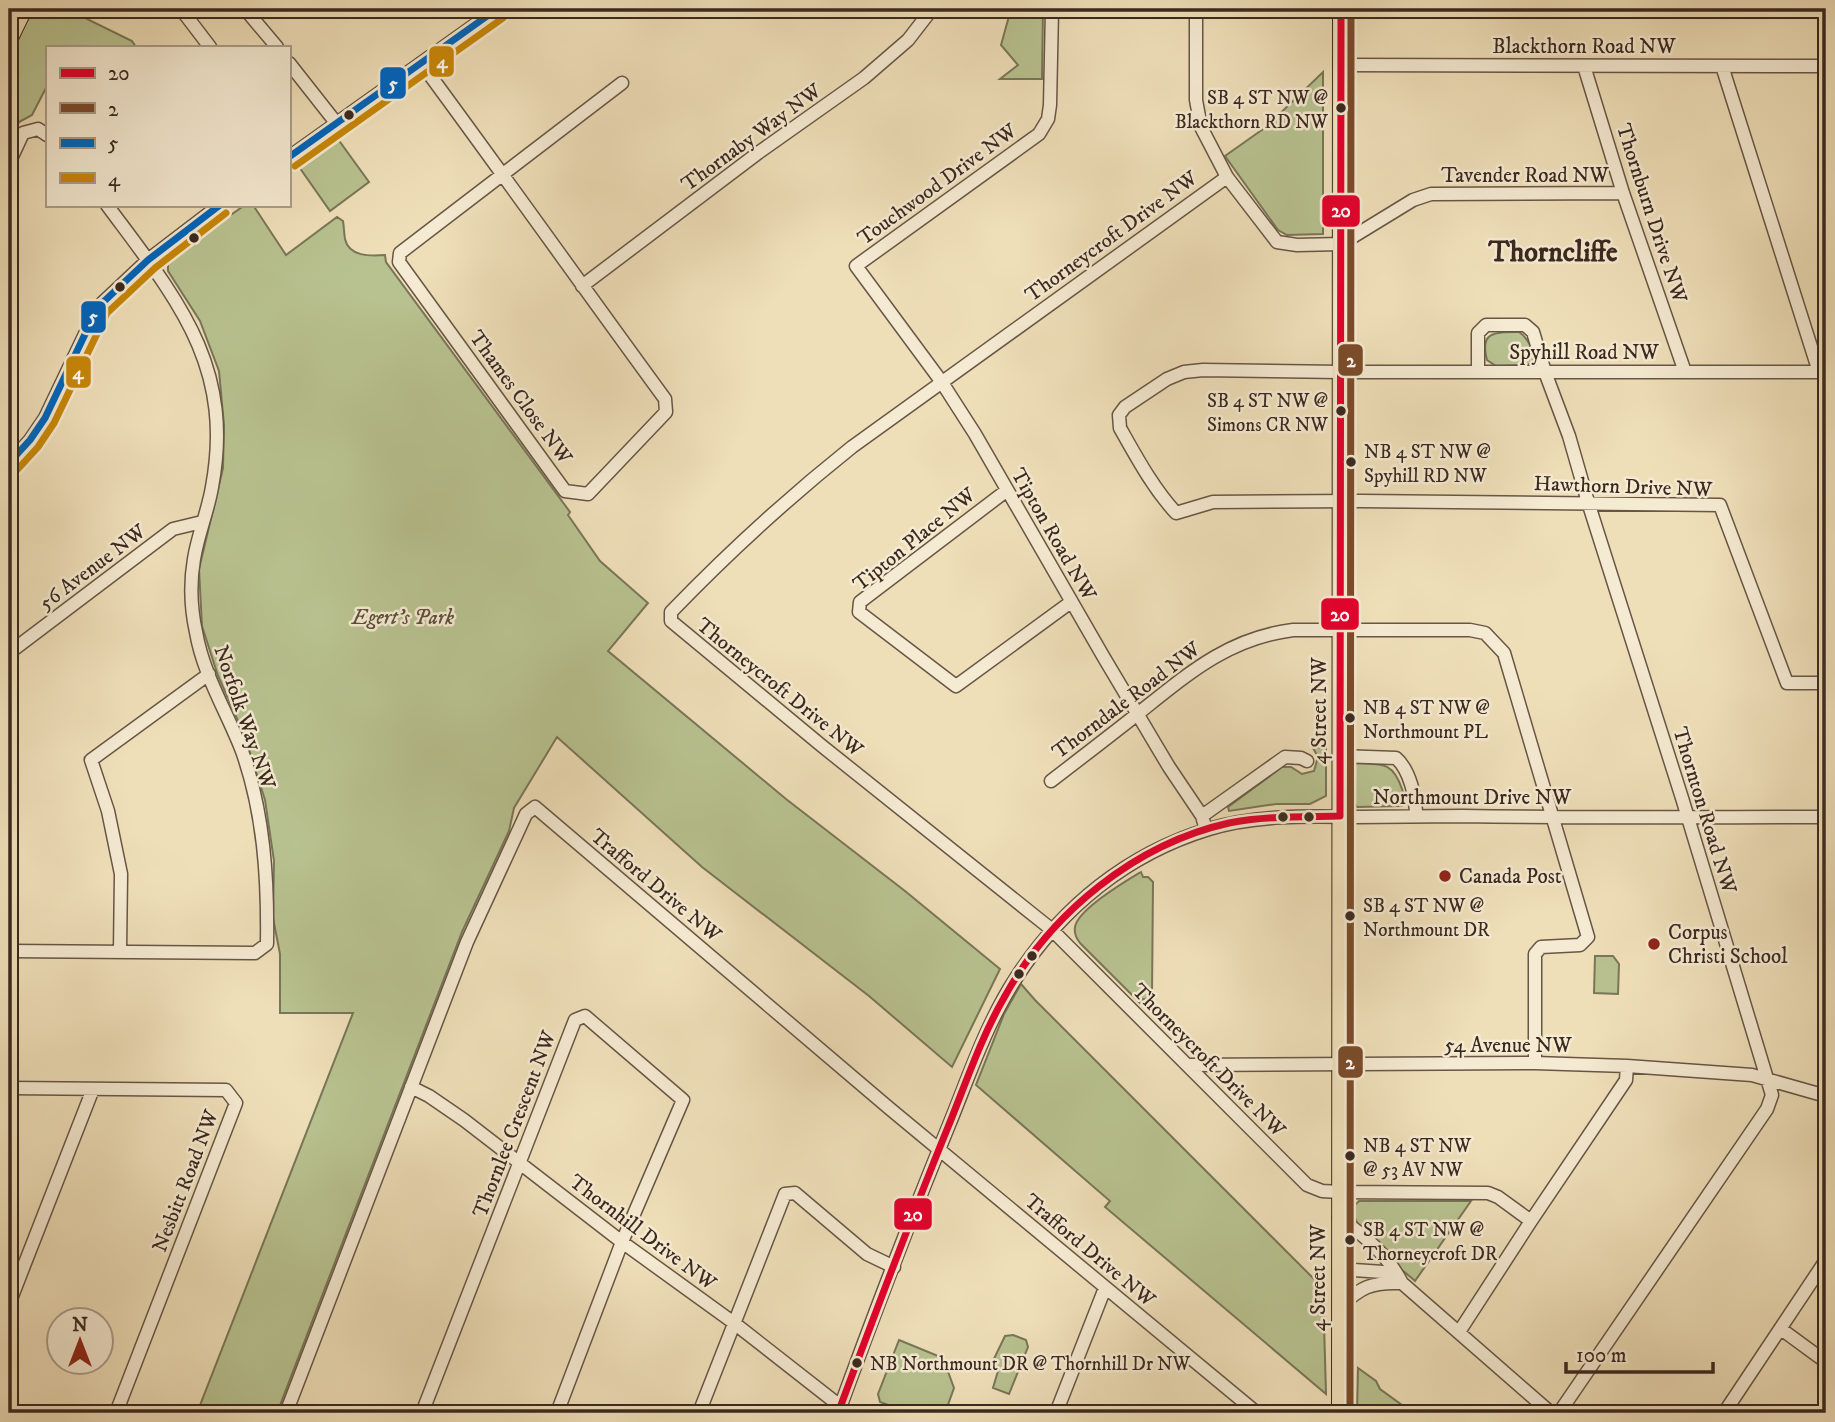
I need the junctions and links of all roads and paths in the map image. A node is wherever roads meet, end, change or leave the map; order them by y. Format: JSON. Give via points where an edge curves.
{"nodes":[{"id":1,"x":24,"y":9,"type":"edge"},
{"id":2,"x":181,"y":9,"type":"edge"},
{"id":3,"x":249,"y":9,"type":"edge"},
{"id":4,"x":497,"y":9,"type":"edge"},
{"id":5,"x":932,"y":9,"type":"edge"},
{"id":6,"x":1052,"y":9,"type":"edge"},
{"id":7,"x":1196,"y":9,"type":"edge"},
{"id":8,"x":1341,"y":9,"type":"edge"},
{"id":9,"x":9,"y":40,"type":"edge"},
{"id":10,"x":209,"y":46,"type":"edge"},
{"id":11,"x":276,"y":46,"type":"edge"},
{"id":12,"x":421,"y":63,"type":"junction"},
{"id":13,"x":290,"y":64,"type":"edge"},
{"id":14,"x":1341,"y":65,"type":"junction"},
{"id":15,"x":1584,"y":65,"type":"junction"},
{"id":16,"x":1722,"y":65,"type":"junction"},
{"id":17,"x":1826,"y":66,"type":"edge"},
{"id":18,"x":622,"y":83,"type":"dead end"},
{"id":19,"x":337,"y":124,"type":"junction"},
{"id":20,"x":46,"y":134,"type":"edge"},
{"id":21,"x":290,"y":154,"type":"edge"},
{"id":22,"x":9,"y":163,"type":"edge"},
{"id":23,"x":501,"y":173,"type":"junction"},
{"id":24,"x":1227,"y":177,"type":"junction"},
{"id":25,"x":1623,"y":194,"type":"junction"},
{"id":26,"x":108,"y":206,"type":"edge"},
{"id":27,"x":219,"y":206,"type":"edge"},
{"id":28,"x":1340,"y":244,"type":"junction"},
{"id":29,"x":148,"y":260,"type":"junction"},
{"id":30,"x":856,"y":266,"type":"joint"},
{"id":31,"x":582,"y":286,"type":"junction"},
{"id":32,"x":1478,"y":371,"type":"junction"},
{"id":33,"x":1341,"y":372,"type":"junction"},
{"id":34,"x":1545,"y":372,"type":"junction"},
{"id":35,"x":1685,"y":372,"type":"junction"},
{"id":36,"x":1823,"y":372,"type":"edge"},
{"id":37,"x":942,"y":382,"type":"junction"},
{"id":38,"x":9,"y":463,"type":"edge"},
{"id":39,"x":1006,"y":491,"type":"junction"},
{"id":40,"x":1340,"y":501,"type":"junction"},
{"id":41,"x":1588,"y":502,"type":"junction"},
{"id":42,"x":202,"y":522,"type":"junction"},
{"id":43,"x":1071,"y":602,"type":"junction"},
{"id":44,"x":1340,"y":630,"type":"junction"},
{"id":45,"x":9,"y":653,"type":"edge"},
{"id":46,"x":209,"y":674,"type":"junction"},
{"id":47,"x":1826,"y":683,"type":"edge"},
{"id":48,"x":1139,"y":713,"type":"junction"},
{"id":49,"x":1340,"y":755,"type":"junction"},
{"id":50,"x":1307,"y":761,"type":"dead end"},
{"id":51,"x":1051,"y":781,"type":"dead end"},
{"id":52,"x":1202,"y":816,"type":"junction"},
{"id":53,"x":1340,"y":816,"type":"junction"},
{"id":54,"x":1416,"y":816,"type":"junction"},
{"id":55,"x":1687,"y":816,"type":"junction"},
{"id":56,"x":1551,"y":817,"type":"junction"},
{"id":57,"x":1826,"y":817,"type":"edge"},
{"id":58,"x":1206,"y":830,"type":"junction"},
{"id":59,"x":1051,"y":929,"type":"junction"},
{"id":60,"x":9,"y":951,"type":"edge"},
{"id":61,"x":120,"y":951,"type":"junction"},
{"id":62,"x":1535,"y":1063,"type":"junction"},
{"id":63,"x":1339,"y":1064,"type":"junction"},
{"id":64,"x":1187,"y":1065,"type":"junction"},
{"id":65,"x":1627,"y":1066,"type":"junction"},
{"id":66,"x":1768,"y":1078,"type":"junction"},
{"id":67,"x":411,"y":1087,"type":"junction"},
{"id":68,"x":9,"y":1088,"type":"edge"},
{"id":69,"x":93,"y":1089,"type":"junction"},
{"id":70,"x":1826,"y":1096,"type":"edge"},
{"id":71,"x":939,"y":1148,"type":"junction"},
{"id":72,"x":519,"y":1164,"type":"junction"},
{"id":73,"x":1339,"y":1192,"type":"junction"},
{"id":74,"x":1339,"y":1218,"type":"junction"},
{"id":75,"x":1531,"y":1221,"type":"junction"},
{"id":76,"x":622,"y":1242,"type":"junction"},
{"id":77,"x":1826,"y":1260,"type":"edge"},
{"id":78,"x":894,"y":1267,"type":"junction"},
{"id":79,"x":1339,"y":1269,"type":"junction"},
{"id":80,"x":1402,"y":1283,"type":"junction"},
{"id":81,"x":1105,"y":1289,"type":"junction"},
{"id":82,"x":9,"y":1304,"type":"edge"},
{"id":83,"x":1340,"y":1306,"type":"junction"},
{"id":84,"x":734,"y":1323,"type":"junction"},
{"id":85,"x":1780,"y":1329,"type":"junction"},
{"id":86,"x":1459,"y":1332,"type":"junction"},
{"id":87,"x":1826,"y":1362,"type":"edge"},
{"id":88,"x":843,"y":1411,"type":"edge"},
{"id":89,"x":116,"y":1413,"type":"edge"},
{"id":90,"x":286,"y":1413,"type":"edge"},
{"id":91,"x":422,"y":1413,"type":"edge"},
{"id":92,"x":557,"y":1413,"type":"edge"},
{"id":93,"x":699,"y":1413,"type":"edge"},
{"id":94,"x":1056,"y":1413,"type":"edge"},
{"id":95,"x":1257,"y":1413,"type":"edge"},
{"id":96,"x":1339,"y":1413,"type":"edge"},
{"id":97,"x":1551,"y":1413,"type":"edge"},
{"id":98,"x":1559,"y":1413,"type":"edge"},
{"id":99,"x":1724,"y":1413,"type":"edge"}],
"edges":[{"from":1,"to":9,"type":"main road"},
{"from":2,"to":10,"type":"street"},
{"from":3,"to":11,"type":"street"},
{"from":4,"to":12,"type":"street"},
{"from":5,"to":31,"type":"street","name":"Thornaby Way NW","via":[[908,40],[864,78]]},
{"from":6,"to":30,"type":"street","name":"Touchwood Drive NW","via":[[1050,105],[1039,134]]},
{"from":7,"to":24,"type":"street","via":[[1199,120]]},
{"from":8,"to":14,"type":"main road","name":"4 Street NW"},
{"from":12,"to":19,"type":"street"},
{"from":12,"to":23,"type":"street","name":"Thames Close NW"},
{"from":13,"to":19,"type":"street"},
{"from":14,"to":15,"type":"street","name":"Blackthorn Road NW"},
{"from":14,"to":28,"type":"main road","name":"4 Street NW"},
{"from":15,"to":16,"type":"street","name":"Blackthorn Road NW"},
{"from":15,"to":25,"type":"street","name":"Thornburn Drive NW"},
{"from":16,"to":17,"type":"street","name":"Blackthorn Road NW"},
{"from":16,"to":36,"type":"street"},
{"from":18,"to":23,"type":"street"},
{"from":19,"to":21,"type":"street"},
{"from":20,"to":22,"type":"street","via":[[38,129],[23,133]]},
{"from":23,"to":31,"type":"street","name":"Thames Close NW"},
{"from":23,"to":31,"type":"street","name":"Thames Close NW","via":[[400,253],[399,262],[565,491],[588,494],[666,412],[665,399]]},
{"from":24,"to":28,"type":"street","via":[[1277,242]]},
{"from":24,"to":37,"type":"street","name":"Thorneycroft Drive NW"},
{"from":25,"to":28,"type":"street","name":"Tavender Road NW","via":[[1431,194]]},
{"from":25,"to":35,"type":"street","name":"Thornburn Drive NW"},
{"from":26,"to":29,"type":"street","name":"Norfolk Way NW"},
{"from":27,"to":29,"type":"street"},
{"from":28,"to":33,"type":"main road","name":"4 Street NW"},
{"from":29,"to":38,"type":"street","via":[[98,307],[45,418]]},
{"from":29,"to":42,"type":"street","name":"Norfolk Way NW","via":[[196,336],[215,400],[218,435],[212,487]]},
{"from":30,"to":37,"type":"street","name":"Tipton Road NW"},
{"from":32,"to":33,"type":"street","name":"Spyhill Road NW"},
{"from":32,"to":34,"type":"street","name":"Spyhill Road NW"},
{"from":32,"to":34,"type":"street","name":"Thornton Road NW","via":[[1478,333],[1486,325],[1525,325],[1533,332]]},
{"from":33,"to":40,"type":"main road","name":"4 Street NW"},
{"from":33,"to":40,"type":"street","name":"Hawthorn Drive NW","via":[[1184,372],[1125,407],[1118,420],[1145,472],[1176,513],[1213,502]]},
{"from":34,"to":35,"type":"street","name":"Spyhill Road NW"},
{"from":34,"to":41,"type":"street","name":"Thornton Road NW"},
{"from":35,"to":36,"type":"street","name":"Spyhill Road NW"},
{"from":37,"to":39,"type":"street","name":"Tipton Road NW"},
{"from":37,"to":59,"type":"street","name":"Thorneycroft Drive NW","via":[[796,491],[671,612],[671,621]]},
{"from":39,"to":43,"type":"street","name":"Tipton Road NW"},
{"from":39,"to":43,"type":"street","name":"Tipton Place NW","via":[[860,602],[859,612],[956,686]]},
{"from":40,"to":41,"type":"street","name":"Hawthorn Drive NW"},
{"from":40,"to":44,"type":"main road","name":"4 Street NW"},
{"from":41,"to":47,"type":"street","name":"Hawthorn Drive NW","via":[[1720,505],[1787,682]]},
{"from":41,"to":55,"type":"street","name":"Thornton Road NW"},
{"from":42,"to":45,"type":"street","name":"56 Avenue NW","via":[[173,529]]},
{"from":42,"to":46,"type":"street","name":"Norfolk Way NW","via":[[192,600],[196,634]]},
{"from":43,"to":48,"type":"street","name":"Tipton Road NW"},
{"from":44,"to":48,"type":"street","name":"Thorndale Road NW","via":[[1281,632],[1244,641],[1198,666]]},
{"from":44,"to":49,"type":"main road","name":"4 Street NW"},
{"from":44,"to":56,"type":"street","name":"Thorndale Road NW","via":[[1469,629],[1485,633],[1504,653]]},
{"from":46,"to":61,"type":"street","via":[[91,760],[121,874]]},
{"from":46,"to":61,"type":"street","name":"Norfolk Way NW","via":[[242,753],[256,805],[266,872],[267,944],[255,953]]},
{"from":48,"to":51,"type":"street","name":"Thorndale Road NW"},
{"from":48,"to":52,"type":"street","name":"Tipton Road NW"},
{"from":49,"to":53,"type":"main road","name":"4 Street NW"},
{"from":49,"to":54,"type":"street","via":[[1396,758],[1416,800]]},
{"from":50,"to":52,"type":"street","via":[[1285,757]]},
{"from":52,"to":58,"type":"street","name":"Tipton Road NW"},
{"from":53,"to":54,"type":"street","name":"Northmount Drive NW"},
{"from":53,"to":58,"type":"street","name":"Northmount Drive NW","via":[[1242,821]]},
{"from":53,"to":63,"type":"main road","name":"4 Street NW"},
{"from":54,"to":56,"type":"street","name":"Northmount Drive NW"},
{"from":55,"to":56,"type":"street","name":"Northmount Drive NW"},
{"from":55,"to":57,"type":"street","name":"Northmount Drive NW"},
{"from":55,"to":66,"type":"street","name":"Thornton Road NW"},
{"from":56,"to":62,"type":"street","name":"Thorndale Road NW","via":[[1588,937],[1580,945],[1541,947],[1535,954]]},
{"from":58,"to":59,"type":"street","name":"Northmount Drive NW","via":[[1112,874]]},
{"from":59,"to":64,"type":"street","name":"Thorneycroft Drive NW"},
{"from":59,"to":71,"type":"street","name":"Northmount Drive NW","via":[[1007,993]]},
{"from":60,"to":61,"type":"street","name":"Norfolk Way NW"},
{"from":62,"to":63,"type":"street","name":"54 Avenue NW"},
{"from":62,"to":65,"type":"street","name":"54 Avenue NW"},
{"from":63,"to":64,"type":"street","name":"54 Avenue NW"},
{"from":63,"to":73,"type":"main road","name":"4 Street NW"},
{"from":64,"to":73,"type":"street","name":"Thorneycroft Drive NW","via":[[1307,1185]]},
{"from":65,"to":66,"type":"street","name":"54 Avenue NW"},
{"from":65,"to":75,"type":"street","via":[[1626,1080]]},
{"from":66,"to":70,"type":"street","name":"54 Avenue NW"},
{"from":66,"to":98,"type":"street","name":"Thornton Road NW","via":[[1772,1095],[1767,1109]]},
{"from":67,"to":71,"type":"street","name":"Trafford Drive NW","via":[[467,942],[526,814],[535,807]]},
{"from":67,"to":72,"type":"street","name":"Thornhill Drive NW","via":[[464,1120]]},
{"from":67,"to":90,"type":"street","name":"Trafford Drive NW"},
{"from":68,"to":69,"type":"street","name":"Nesbitt Road NW"},
{"from":69,"to":82,"type":"street"},
{"from":69,"to":89,"type":"street","name":"Nesbitt Road NW","via":[[226,1090],[236,1103]]},
{"from":71,"to":78,"type":"street","name":"Northmount Drive NW"},
{"from":71,"to":81,"type":"street","name":"Trafford Drive NW"},
{"from":72,"to":76,"type":"street","name":"Thornhill Drive NW"},
{"from":72,"to":76,"type":"street","name":"Thornlee Crescent NW","via":[[575,1020],[585,1016],[683,1100]]},
{"from":72,"to":91,"type":"street","name":"Thornlee Crescent NW"},
{"from":73,"to":74,"type":"main road","name":"4 Street NW"},
{"from":73,"to":75,"type":"street","name":"Thorneycroft Drive NW","via":[[1488,1193]]},
{"from":74,"to":79,"type":"main road","name":"4 Street NW"},
{"from":74,"to":80,"type":"street","via":[[1390,1264]]},
{"from":75,"to":86,"type":"street"},
{"from":76,"to":84,"type":"street","name":"Thornhill Drive NW"},
{"from":76,"to":92,"type":"street","name":"Thornlee Crescent NW"},
{"from":77,"to":85,"type":"street"},
{"from":78,"to":84,"type":"street","via":[[867,1254],[795,1193],[785,1195]]},
{"from":78,"to":88,"type":"street","name":"Northmount Drive NW"},
{"from":79,"to":80,"type":"street","via":[[1383,1272]]},
{"from":79,"to":83,"type":"main road","name":"4 Street NW"},
{"from":80,"to":83,"type":"street","via":[[1361,1288]]},
{"from":80,"to":86,"type":"street"},
{"from":81,"to":94,"type":"street"},
{"from":81,"to":95,"type":"street","name":"Trafford Drive NW"},
{"from":83,"to":96,"type":"main road","name":"4 Street NW"},
{"from":84,"to":88,"type":"street","name":"Thornhill Drive NW"},
{"from":84,"to":93,"type":"street"},
{"from":85,"to":87,"type":"street"},
{"from":85,"to":99,"type":"street"},
{"from":86,"to":97,"type":"street"}]}
